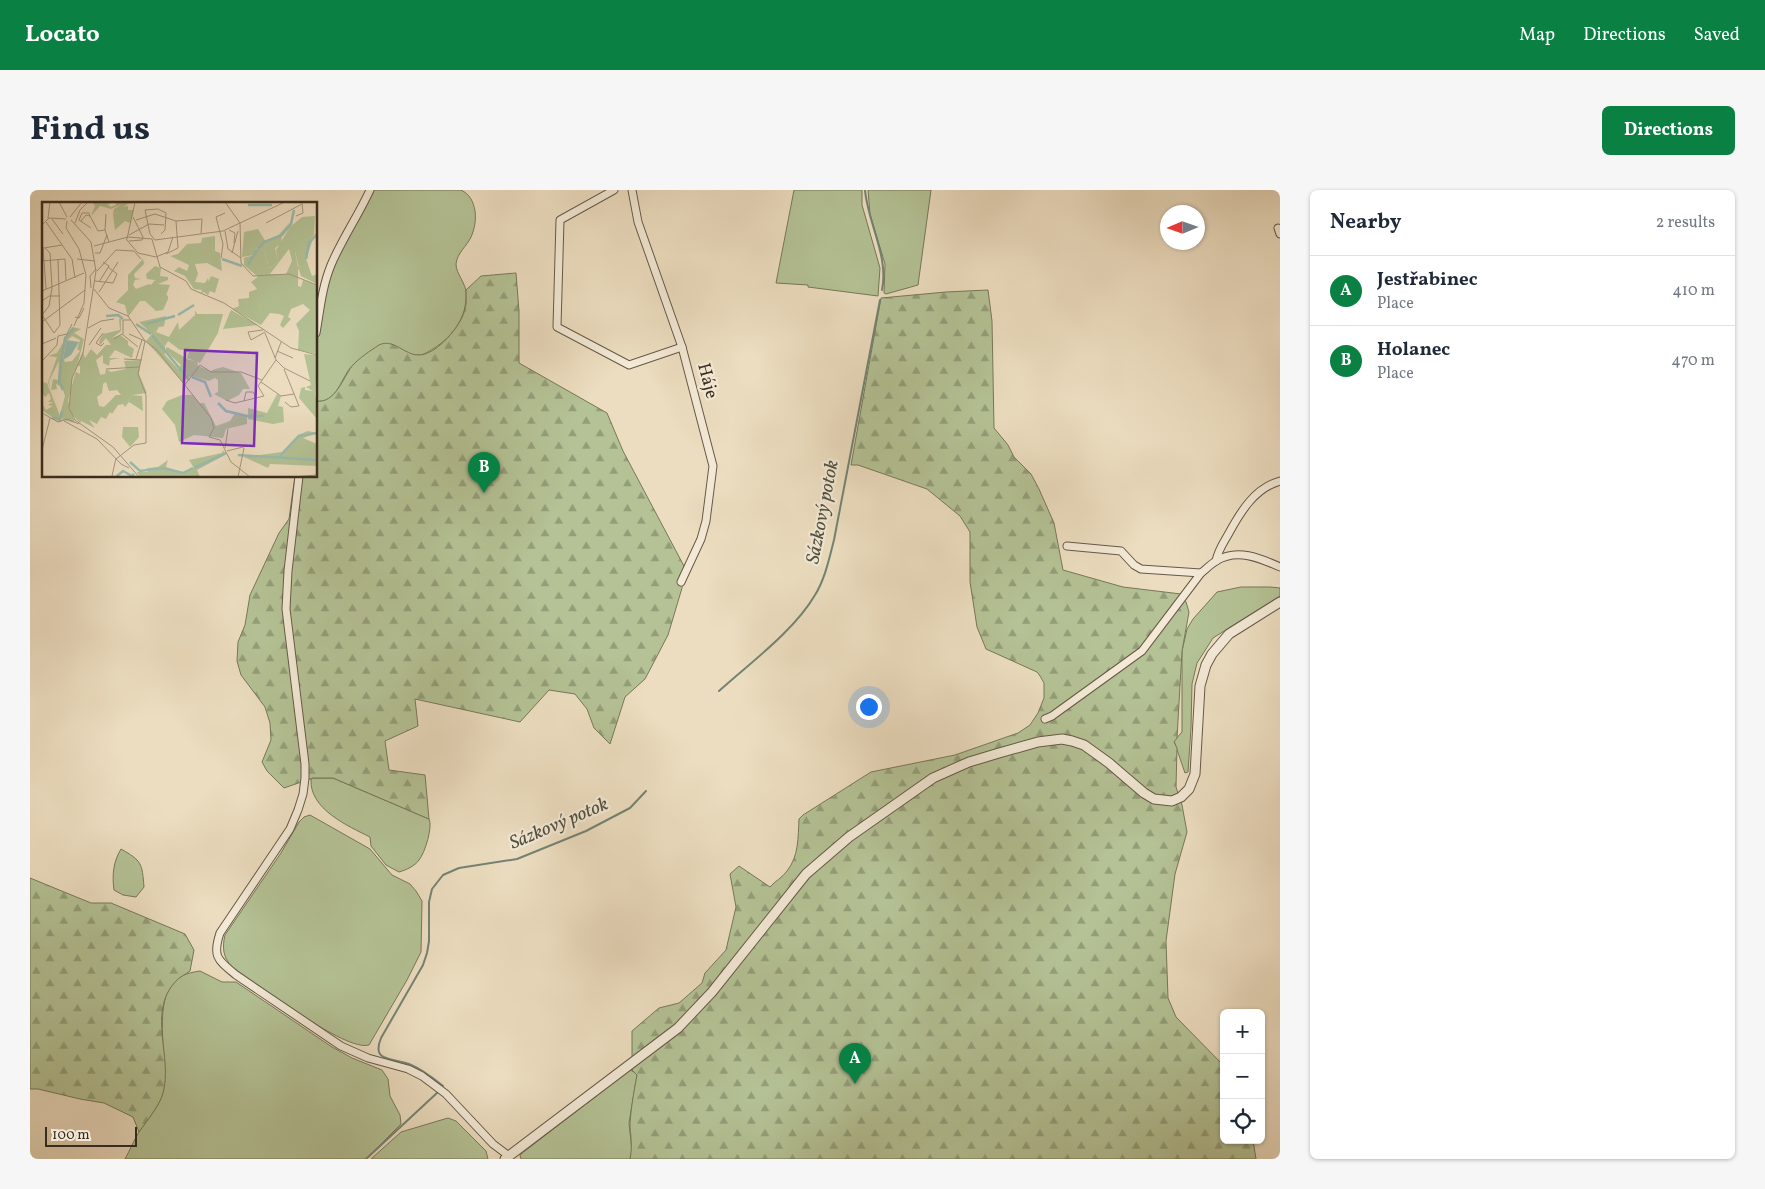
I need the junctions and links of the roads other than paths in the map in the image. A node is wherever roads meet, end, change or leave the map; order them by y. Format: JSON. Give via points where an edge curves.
{"nodes":[{"id":1,"x":370,"y":190,"type":"edge"},
{"id":2,"x":614,"y":190,"type":"edge"},
{"id":3,"x":632,"y":190,"type":"edge"},
{"id":4,"x":318,"y":322,"type":"edge"},
{"id":5,"x":682,"y":347,"type":"junction"},
{"id":6,"x":299,"y":478,"type":"edge"},
{"id":7,"x":1280,"y":481,"type":"edge"},
{"id":8,"x":1067,"y":546,"type":"dead end"},
{"id":9,"x":1216,"y":561,"type":"junction"},
{"id":10,"x":1280,"y":567,"type":"edge"},
{"id":11,"x":1201,"y":573,"type":"junction"},
{"id":12,"x":681,"y":582,"type":"dead end"},
{"id":13,"x":1280,"y":602,"type":"edge"},
{"id":14,"x":1046,"y":719,"type":"dead end"},
{"id":15,"x":507,"y":1157,"type":"edge"}],
"edges":[{"from":1,"to":4,"type":"street","via":[[330,267]]},
{"from":2,"to":5,"type":"street","via":[[560,220],[557,327],[629,365]]},
{"from":3,"to":5,"type":"street","name":"Háje","via":[[638,222]]},
{"from":5,"to":12,"type":"street","name":"Háje","via":[[713,466],[706,522]]},
{"from":6,"to":15,"type":"street","via":[[286,609],[305,764],[303,794],[290,829],[220,933],[215,947],[216,956],[236,976],[341,1046],[422,1076],[446,1094]]},
{"from":7,"to":9,"type":"street","via":[[1251,499],[1217,553]]},
{"from":8,"to":11,"type":"street","via":[[1121,551],[1141,569]]},
{"from":9,"to":10,"type":"street","via":[[1250,555]]},
{"from":9,"to":11,"type":"street"},
{"from":11,"to":14,"type":"street","via":[[1142,651]]},
{"from":13,"to":15,"type":"street","via":[[1229,634],[1206,665],[1200,686],[1195,774],[1189,789],[1181,797],[1172,802],[1154,799],[1090,749],[1062,739],[992,755],[933,778],[849,837],[806,874],[712,992],[678,1028]]}]}
